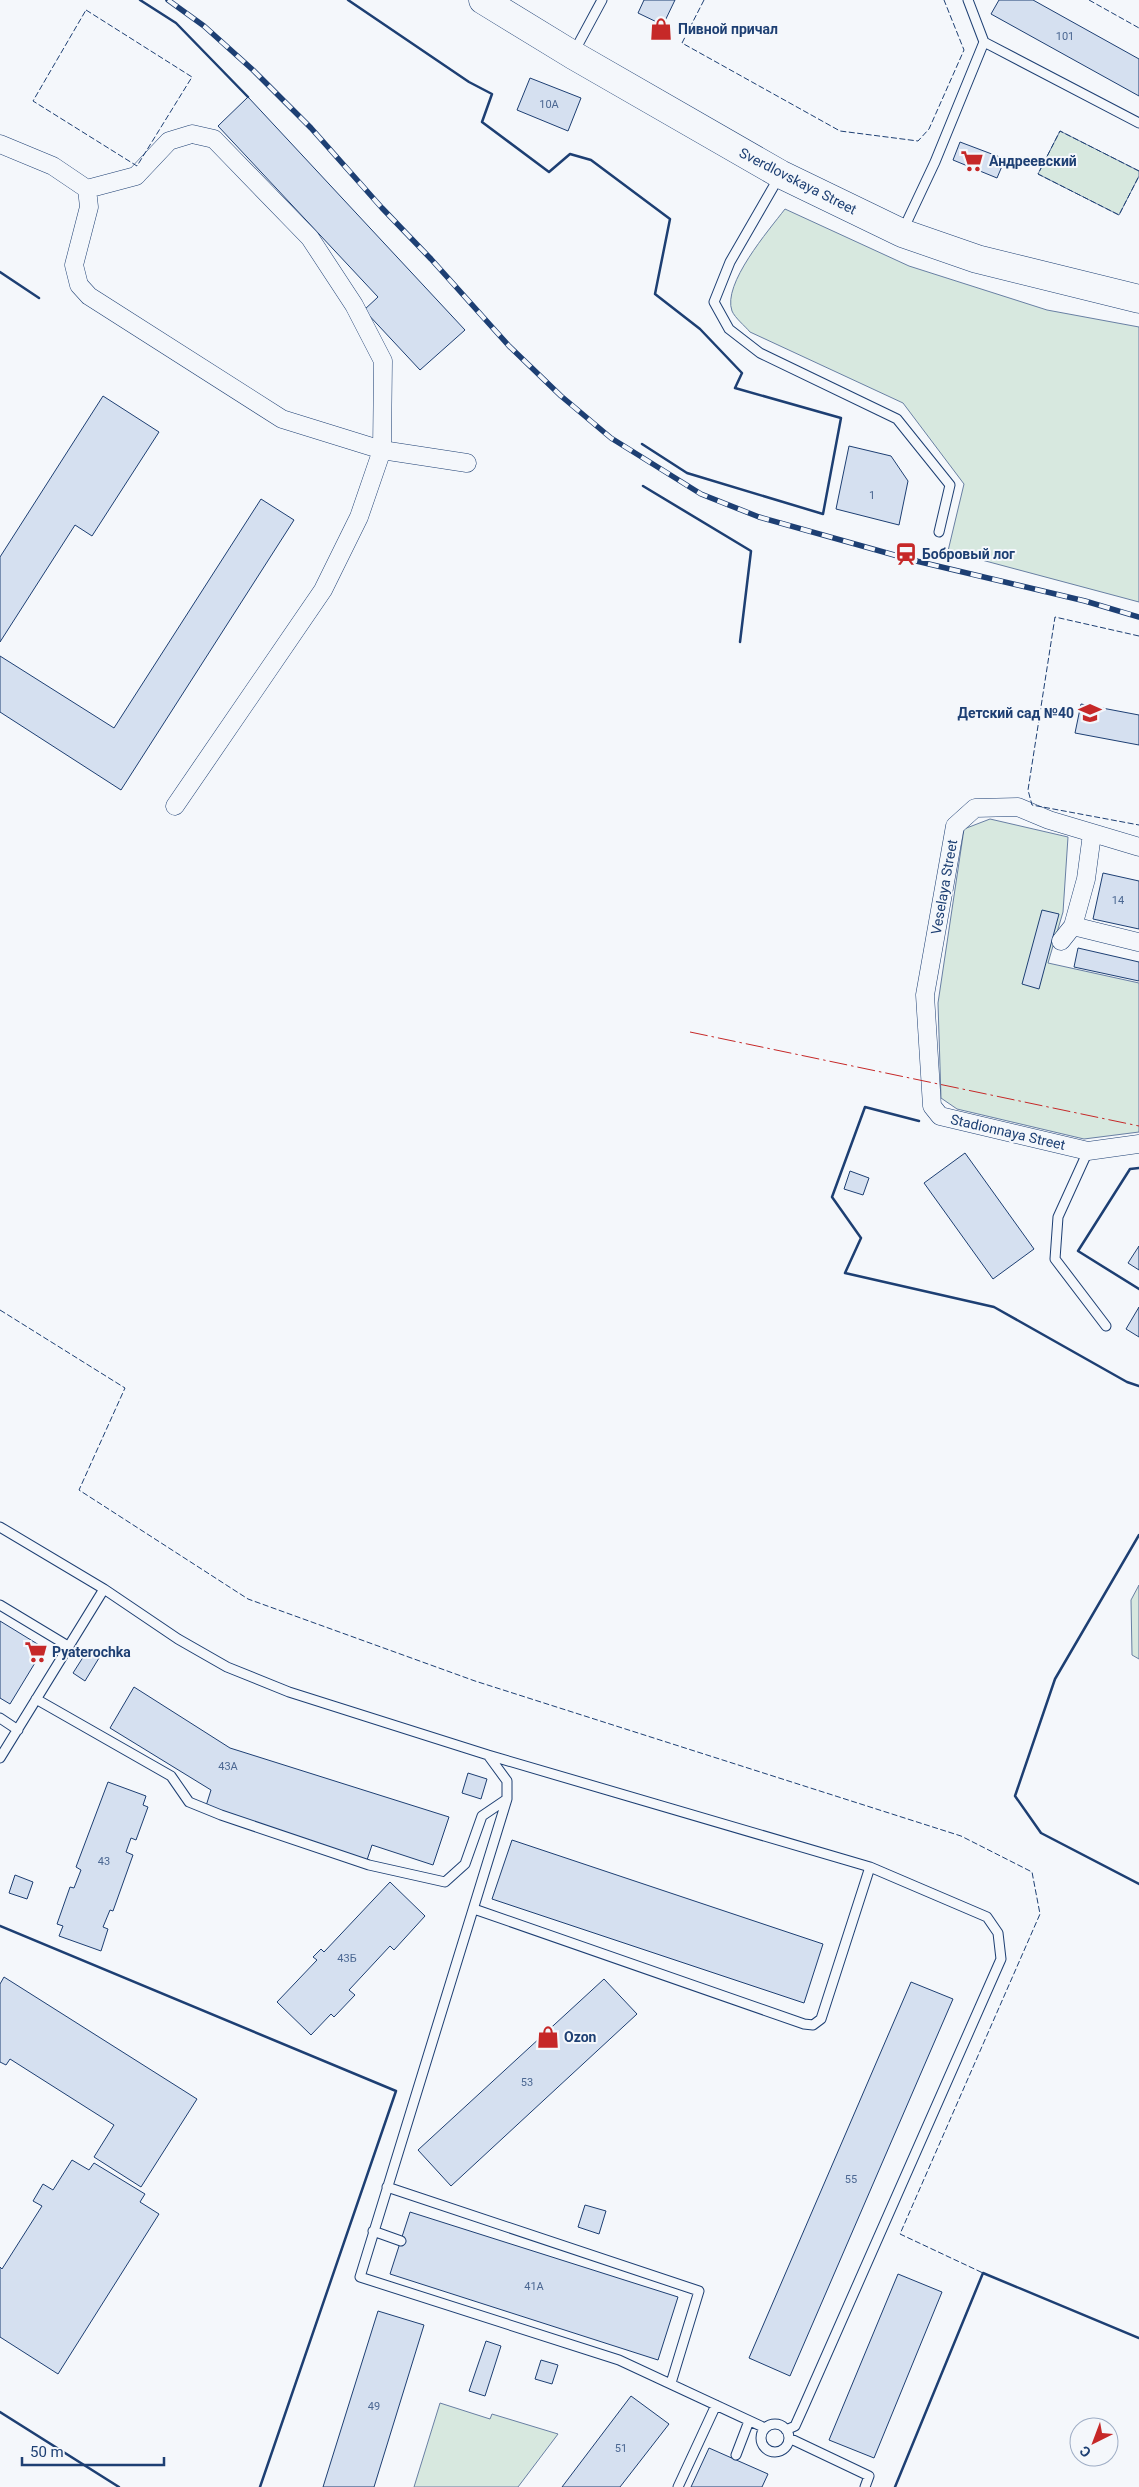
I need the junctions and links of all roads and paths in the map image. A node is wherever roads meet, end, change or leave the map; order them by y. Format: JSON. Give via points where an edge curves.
{"nodes":[{"id":1,"x":483,"y":0,"type":"edge"},
{"id":2,"x":602,"y":0,"type":"edge"},
{"id":3,"x":968,"y":0,"type":"edge"},
{"id":4,"x":984,"y":42,"type":"junction"},
{"id":5,"x":573,"y":55,"type":"junction"},
{"id":6,"x":1139,"y":123,"type":"edge"},
{"id":7,"x":0,"y":144,"type":"edge"},
{"id":8,"x":780,"y":174,"type":"junction"},
{"id":9,"x":87,"y":189,"type":"junction"},
{"id":10,"x":902,"y":233,"type":"junction"},
{"id":11,"x":1139,"y":299,"type":"edge"},
{"id":12,"x":382,"y":450,"type":"junction"},
{"id":13,"x":467,"y":463,"type":"dead end"},
{"id":14,"x":939,"y":532,"type":"dead end"},
{"id":15,"x":175,"y":806,"type":"dead end"},
{"id":16,"x":1092,"y":834,"type":"junction"},
{"id":17,"x":1139,"y":847,"type":"edge"},
{"id":18,"x":1073,"y":926,"type":"junction"},
{"id":19,"x":1061,"y":941,"type":"dead end"},
{"id":20,"x":1138,"y":942,"type":"edge"},
{"id":21,"x":925,"y":996,"type":"joint"},
{"id":22,"x":1139,"y":1144,"type":"edge"},
{"id":23,"x":1088,"y":1151,"type":"junction"},
{"id":24,"x":1106,"y":1326,"type":"dead end"},
{"id":25,"x":0,"y":1527,"type":"edge"},
{"id":26,"x":104,"y":1589,"type":"junction"},
{"id":27,"x":0,"y":1605,"type":"edge"},
{"id":28,"x":68,"y":1646,"type":"junction"},
{"id":29,"x":36,"y":1699,"type":"junction"},
{"id":30,"x":0,"y":1718,"type":"edge"},
{"id":31,"x":18,"y":1730,"type":"junction"},
{"id":32,"x":488,"y":1755,"type":"junction"},
{"id":33,"x":0,"y":1758,"type":"edge"},
{"id":34,"x":508,"y":1799,"type":"junction"},
{"id":35,"x":870,"y":1867,"type":"junction"},
{"id":36,"x":474,"y":1909,"type":"junction"},
{"id":37,"x":387,"y":2186,"type":"junction"},
{"id":38,"x":373,"y":2230,"type":"junction"},
{"id":39,"x":401,"y":2241,"type":"dead end"},
{"id":40,"x":671,"y":2383,"type":"junction"},
{"id":41,"x":716,"y":2405,"type":"junction"},
{"id":42,"x":749,"y":2421,"type":"junction"},
{"id":43,"x":765,"y":2428,"type":"junction"},
{"id":44,"x":787,"y":2434,"type":"junction"},
{"id":45,"x":736,"y":2455,"type":"dead end"},
{"id":46,"x":678,"y":2487,"type":"edge"},
{"id":47,"x":864,"y":2487,"type":"edge"}],
"edges":[{"from":1,"to":5,"type":"highway","name":"Sverdlovskaya Street"},
{"from":2,"to":5,"type":"lane"},
{"from":3,"to":4,"type":"lane"},
{"from":4,"to":6,"type":"lane"},
{"from":4,"to":10,"type":"lane"},
{"from":5,"to":8,"type":"highway","name":"Sverdlovskaya Street"},
{"from":7,"to":9,"type":"street","via":[[52,166]]},
{"from":8,"to":10,"type":"highway","name":"Sverdlovskaya Street"},
{"from":8,"to":14,"type":"lane","via":[[730,262],[714,302],[729,329],[760,353],[897,419],[950,485]]},
{"from":9,"to":12,"type":"street","via":[[89,207],[74,265],[80,285],[89,296],[282,420]]},
{"from":9,"to":12,"type":"street","via":[[136,176],[169,141],[192,134],[214,139],[310,238],[354,305],[383,361]]},
{"from":10,"to":11,"type":"highway","name":"Sverdlovskaya Street","via":[[977,258]]},
{"from":12,"to":13,"type":"street"},
{"from":12,"to":15,"type":"street","via":[[360,517],[323,590]]},
{"from":16,"to":17,"type":"street","name":"Veselaya Street"},
{"from":16,"to":18,"type":"street","via":[[1086,879]]},
{"from":16,"to":21,"type":"street","name":"Veselaya Street","via":[[1018,807],[975,808],[955,826]]},
{"from":18,"to":19,"type":"street"},
{"from":18,"to":20,"type":"street"},
{"from":21,"to":23,"type":"street","name":"Stadionnaya Street","via":[[932,1106],[940,1116]]},
{"from":22,"to":23,"type":"street","name":"Stadionnaya Street"},
{"from":23,"to":24,"type":"lane","via":[[1058,1217],[1055,1259]]},
{"from":25,"to":26,"type":"lane"},
{"from":26,"to":28,"type":"lane"},
{"from":26,"to":32,"type":"lane","via":[[178,1639],[227,1667],[289,1692]]},
{"from":27,"to":28,"type":"lane"},
{"from":28,"to":29,"type":"lane"},
{"from":29,"to":31,"type":"lane"},
{"from":29,"to":34,"type":"lane","via":[[171,1776],[189,1802],[368,1865],[445,1882],[465,1864],[482,1816]]},
{"from":30,"to":31,"type":"lane"},
{"from":31,"to":33,"type":"lane"},
{"from":32,"to":34,"type":"lane","via":[[507,1780]]},
{"from":32,"to":35,"type":"lane"},
{"from":34,"to":36,"type":"lane"},
{"from":35,"to":36,"type":"lane","via":[[820,2019],[813,2025]]},
{"from":35,"to":44,"type":"lane","via":[[987,1917],[998,1933],[1001,1959],[795,2426]]},
{"from":36,"to":37,"type":"lane"},
{"from":37,"to":38,"type":"lane"},
{"from":37,"to":40,"type":"lane","via":[[699,2291]]},
{"from":38,"to":39,"type":"lane"},
{"from":38,"to":40,"type":"lane","via":[[360,2278],[619,2360]]},
{"from":40,"to":41,"type":"lane"},
{"from":41,"to":42,"type":"lane"},
{"from":41,"to":46,"type":"lane"},
{"from":42,"to":43,"type":"lane"},
{"from":42,"to":45,"type":"lane"},
{"from":43,"to":44,"type":"lane","via":[[778,2425]]},
{"from":43,"to":44,"type":"lane","via":[[761,2441],[769,2451],[782,2450]]},
{"from":44,"to":47,"type":"lane","via":[[869,2476]]}]}
